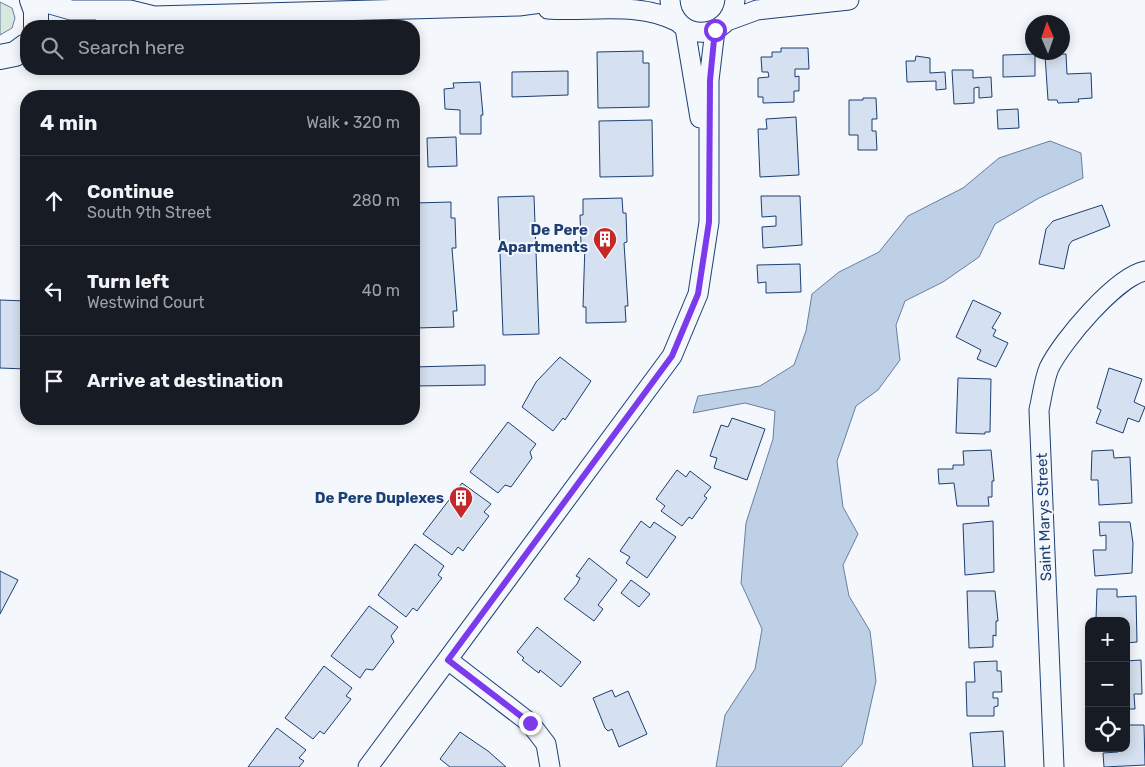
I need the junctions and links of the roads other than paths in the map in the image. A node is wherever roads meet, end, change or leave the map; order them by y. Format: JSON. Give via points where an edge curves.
{"nodes":[{"id":1,"x":34,"y":0,"type":"edge"},
{"id":2,"x":563,"y":0,"type":"edge"},
{"id":3,"x":670,"y":0,"type":"edge"},
{"id":4,"x":735,"y":0,"type":"edge"},
{"id":5,"x":849,"y":0,"type":"edge"},
{"id":6,"x":520,"y":6,"type":"junction"},
{"id":7,"x":241,"y":7,"type":"edge"},
{"id":8,"x":154,"y":16,"type":"junction"},
{"id":9,"x":36,"y":20,"type":"edge"},
{"id":10,"x":143,"y":20,"type":"edge"},
{"id":11,"x":682,"y":25,"type":"junction"},
{"id":12,"x":721,"y":26,"type":"junction"},
{"id":13,"x":19,"y":50,"type":"edge"},
{"id":14,"x":0,"y":74,"type":"edge"},
{"id":15,"x":708,"y":169,"type":"junction"},
{"id":16,"x":1145,"y":271,"type":"edge"},
{"id":17,"x":448,"y":660,"type":"junction"},
{"id":18,"x":368,"y":767,"type":"edge"},
{"id":19,"x":550,"y":767,"type":"edge"},
{"id":20,"x":1054,"y":767,"type":"edge"}],
"edges":[{"from":1,"to":8,"type":"street","via":[[71,10],[130,10]]},
{"from":1,"to":9,"type":"main road"},
{"from":2,"to":6,"type":"street"},
{"from":3,"to":11,"type":"street","via":[[673,15]]},
{"from":4,"to":12,"type":"street","via":[[732,12]]},
{"from":5,"to":12,"type":"street","via":[[757,10]]},
{"from":6,"to":7,"type":"street"},
{"from":6,"to":11,"type":"street","via":[[559,10],[640,10],[667,16]]},
{"from":7,"to":8,"type":"street"},
{"from":8,"to":10,"type":"street"},
{"from":11,"to":12,"type":"street","via":[[694,32]]},
{"from":11,"to":15,"type":"street"},
{"from":12,"to":15,"type":"street","via":[[710,80]]},
{"from":13,"to":14,"type":"main road"},
{"from":15,"to":17,"type":"street","via":[[709,222],[698,294],[672,356]]},
{"from":16,"to":20,"type":"street","name":"Saint Marys Street","via":[[1135,273],[1112,291],[1070,336],[1049,369],[1039,410]]},
{"from":17,"to":18,"type":"street"},
{"from":17,"to":19,"type":"street","via":[[530,723],[546,744]]}]}
